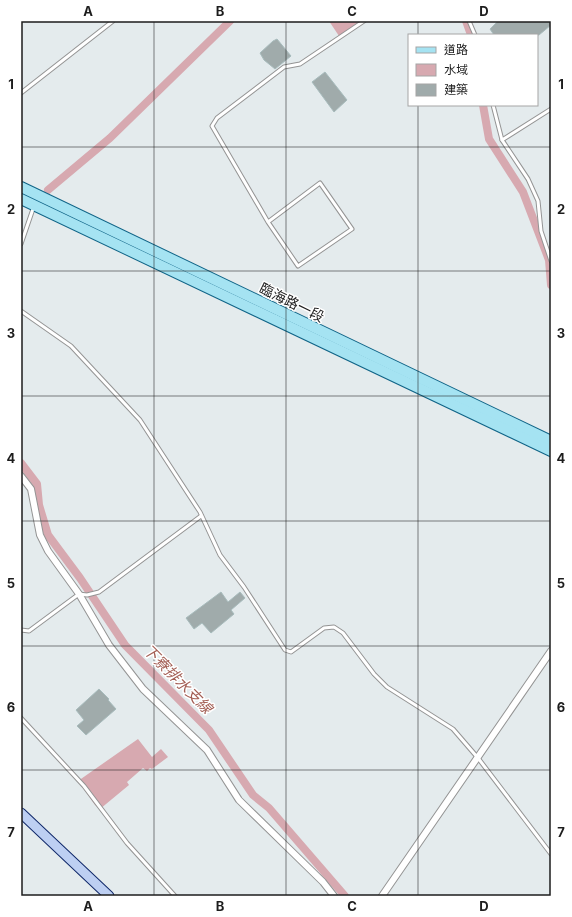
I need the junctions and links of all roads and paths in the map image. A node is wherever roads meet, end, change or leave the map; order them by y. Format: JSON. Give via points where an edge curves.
{"nodes":[{"id":1,"x":113,"y":21,"type":"edge"},
{"id":2,"x":364,"y":21,"type":"edge"},
{"id":3,"x":469,"y":21,"type":"edge"},
{"id":4,"x":475,"y":34,"type":"edge"},
{"id":5,"x":21,"y":93,"type":"edge"},
{"id":6,"x":493,"y":106,"type":"edge"},
{"id":7,"x":551,"y":109,"type":"edge"},
{"id":8,"x":502,"y":140,"type":"junction"},
{"id":9,"x":21,"y":187,"type":"edge"},
{"id":10,"x":21,"y":195,"type":"edge"},
{"id":11,"x":21,"y":199,"type":"edge"},
{"id":12,"x":35,"y":205,"type":"junction"},
{"id":13,"x":268,"y":222,"type":"junction"},
{"id":14,"x":21,"y":244,"type":"edge"},
{"id":15,"x":551,"y":261,"type":"edge"},
{"id":16,"x":21,"y":311,"type":"edge"},
{"id":17,"x":551,"y":441,"type":"edge"},
{"id":18,"x":551,"y":451,"type":"edge"},
{"id":19,"x":21,"y":476,"type":"edge"},
{"id":20,"x":201,"y":516,"type":"junction"},
{"id":21,"x":79,"y":594,"type":"junction"},
{"id":22,"x":21,"y":630,"type":"edge"},
{"id":23,"x":551,"y":651,"type":"edge"},
{"id":24,"x":21,"y":718,"type":"edge"},
{"id":25,"x":478,"y":758,"type":"junction"},
{"id":26,"x":21,"y":813,"type":"edge"},
{"id":27,"x":551,"y":854,"type":"edge"},
{"id":28,"x":109,"y":896,"type":"edge"},
{"id":29,"x":175,"y":896,"type":"edge"},
{"id":30,"x":334,"y":896,"type":"edge"},
{"id":31,"x":382,"y":896,"type":"edge"}],
"edges":[{"from":1,"to":5,"type":"lane"},
{"from":2,"to":13,"type":"lane","via":[[300,64],[284,67],[217,118],[212,126]]},
{"from":3,"to":4,"type":"lane"},
{"from":6,"to":8,"type":"lane"},
{"from":7,"to":8,"type":"lane"},
{"from":8,"to":15,"type":"lane","via":[[528,179],[538,201],[541,231]]},
{"from":9,"to":17,"type":"main road","name":"臨海路一段"},
{"from":10,"to":12,"type":"lane"},
{"from":11,"to":12,"type":"main road","name":"臨海路一段"},
{"from":12,"to":14,"type":"lane"},
{"from":12,"to":18,"type":"main road","name":"臨海路一段"},
{"from":13,"to":13,"type":"lane","via":[[320,183],[352,229],[298,266]]},
{"from":16,"to":20,"type":"lane","via":[[71,346],[129,407],[140,420]]},
{"from":19,"to":21,"type":"street","via":[[31,489],[42,540]]},
{"from":20,"to":21,"type":"lane","via":[[99,592]]},
{"from":20,"to":25,"type":"lane","via":[[220,555],[285,650],[291,652],[324,628],[334,627],[343,633],[387,687],[453,729]]},
{"from":21,"to":22,"type":"lane","via":[[29,631]]},
{"from":21,"to":30,"type":"street","via":[[109,645],[143,689],[207,750],[240,800]]},
{"from":23,"to":25,"type":"street"},
{"from":24,"to":29,"type":"lane","via":[[84,786],[127,843]]},
{"from":25,"to":27,"type":"lane"},
{"from":25,"to":31,"type":"street"},
{"from":26,"to":28,"type":"street"}]}
